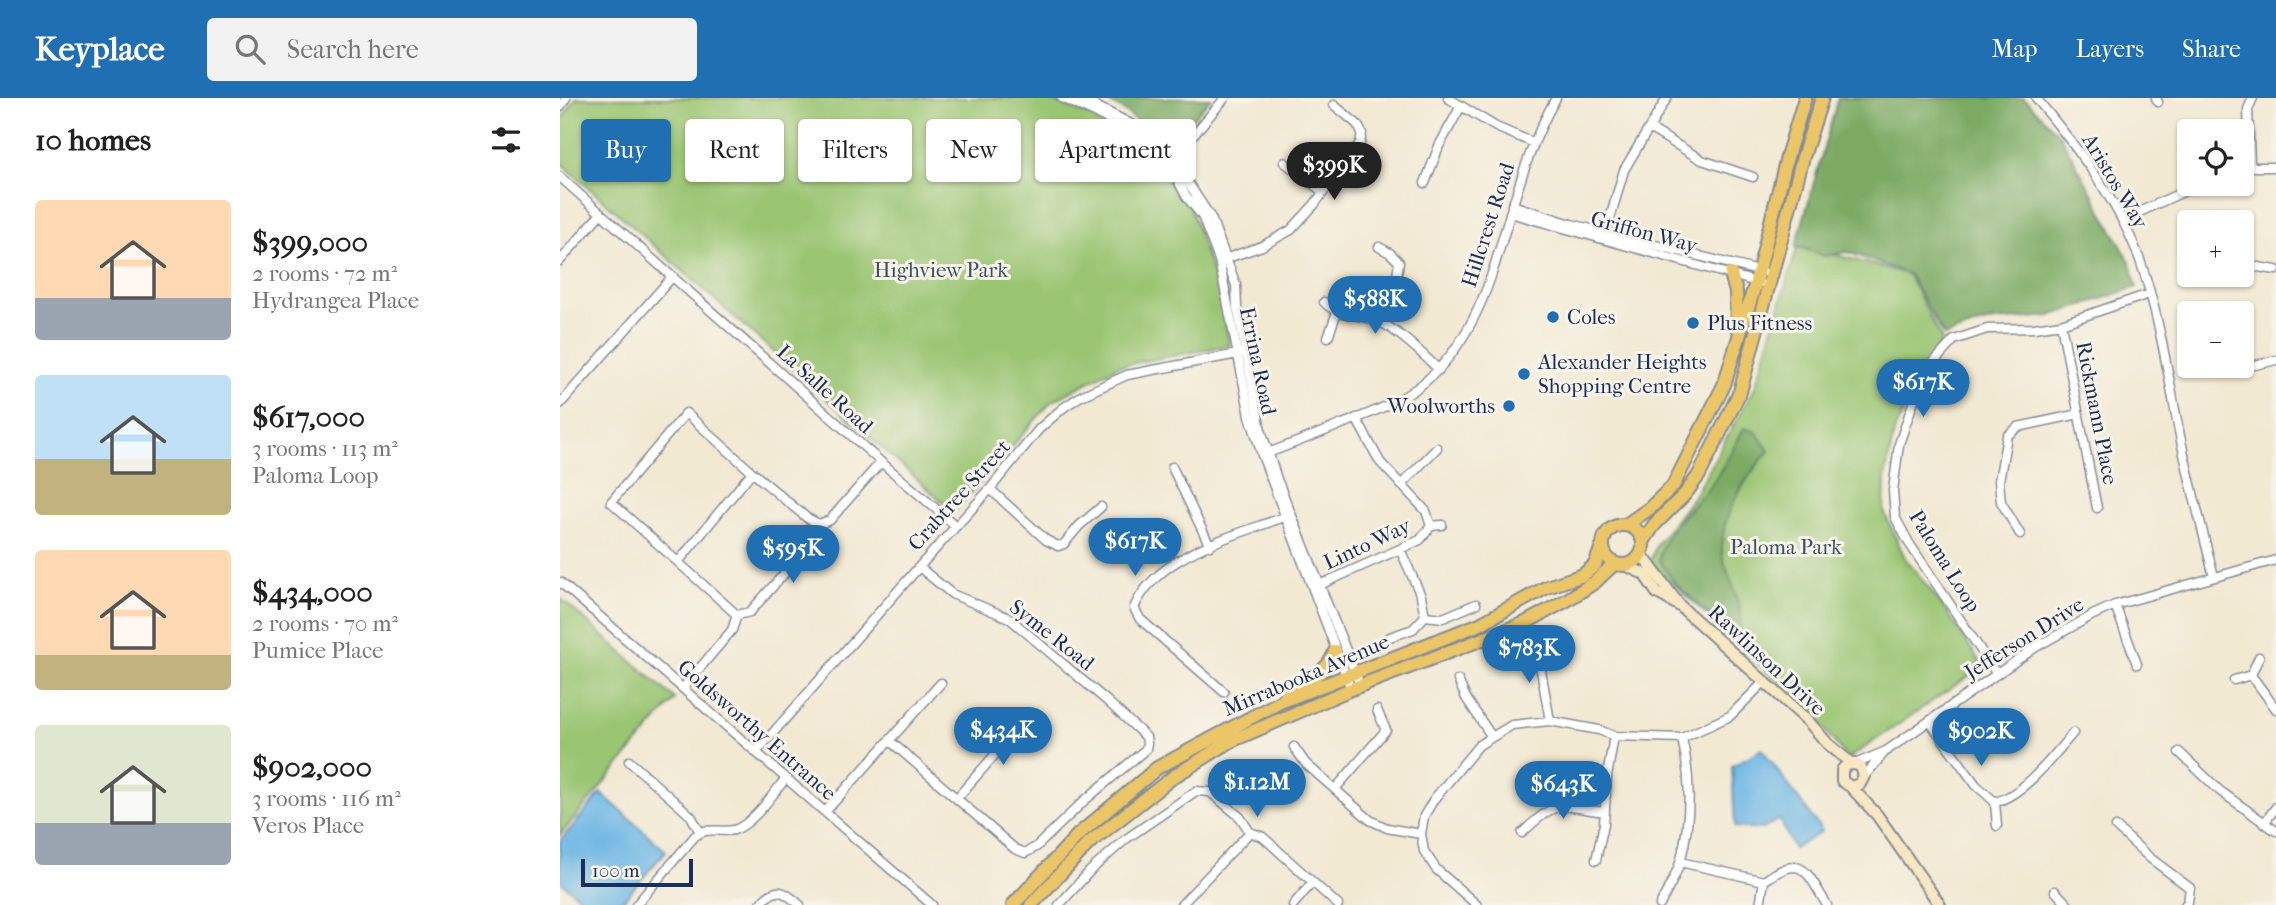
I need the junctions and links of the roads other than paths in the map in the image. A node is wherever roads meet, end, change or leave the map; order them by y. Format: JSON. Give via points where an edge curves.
{"nodes":[{"id":1,"x":566,"y":98,"type":"edge"},
{"id":2,"x":1062,"y":98,"type":"edge"},
{"id":3,"x":1080,"y":98,"type":"edge"},
{"id":4,"x":1224,"y":98,"type":"edge"},
{"id":5,"x":1448,"y":98,"type":"edge"},
{"id":6,"x":1556,"y":98,"type":"edge"},
{"id":7,"x":1667,"y":98,"type":"edge"},
{"id":8,"x":1805,"y":98,"type":"edge"},
{"id":9,"x":1822,"y":98,"type":"edge"},
{"id":10,"x":2036,"y":98,"type":"edge"},
{"id":11,"x":2253,"y":98,"type":"edge"},
{"id":12,"x":1334,"y":105,"type":"dead end"},
{"id":13,"x":1461,"y":106,"type":"junction"},
{"id":14,"x":560,"y":107,"type":"edge"},
{"id":15,"x":1106,"y":119,"type":"edge"},
{"id":16,"x":1121,"y":119,"type":"edge"},
{"id":17,"x":2248,"y":119,"type":"edge"},
{"id":18,"x":1649,"y":128,"type":"junction"},
{"id":19,"x":1196,"y":129,"type":"edge"},
{"id":20,"x":1534,"y":143,"type":"junction"},
{"id":21,"x":1284,"y":163,"type":"dead end"},
{"id":22,"x":2254,"y":167,"type":"edge"},
{"id":23,"x":2276,"y":167,"type":"edge"},
{"id":24,"x":560,"y":177,"type":"edge"},
{"id":25,"x":1753,"y":177,"type":"dead end"},
{"id":26,"x":1186,"y":182,"type":"edge"},
{"id":27,"x":1425,"y":183,"type":"dead end"},
{"id":28,"x":1323,"y":192,"type":"junction"},
{"id":29,"x":2177,"y":195,"type":"edge"},
{"id":30,"x":1511,"y":209,"type":"junction"},
{"id":31,"x":601,"y":213,"type":"junction"},
{"id":32,"x":2122,"y":220,"type":"junction"},
{"id":33,"x":1604,"y":236,"type":"junction"},
{"id":34,"x":1379,"y":247,"type":"dead end"},
{"id":35,"x":1223,"y":259,"type":"junction"},
{"id":36,"x":560,"y":261,"type":"edge"},
{"id":37,"x":2254,"y":268,"type":"edge"},
{"id":38,"x":2276,"y":270,"type":"edge"},
{"id":39,"x":1731,"y":274,"type":"junction"},
{"id":40,"x":673,"y":276,"type":"junction"},
{"id":41,"x":1758,"y":276,"type":"junction"},
{"id":42,"x":1771,"y":280,"type":"junction"},
{"id":43,"x":2149,"y":294,"type":"junction"},
{"id":44,"x":1324,"y":302,"type":"dead end"},
{"id":45,"x":1337,"y":312,"type":"junction"},
{"id":46,"x":1373,"y":319,"type":"junction"},
{"id":47,"x":2062,"y":324,"type":"junction"},
{"id":48,"x":1328,"y":337,"type":"dead end"},
{"id":49,"x":1736,"y":349,"type":"junction"},
{"id":50,"x":1242,"y":353,"type":"junction"},
{"id":51,"x":2276,"y":360,"type":"edge"},
{"id":52,"x":2255,"y":365,"type":"dead end"},
{"id":53,"x":1439,"y":370,"type":"junction"},
{"id":54,"x":560,"y":404,"type":"edge"},
{"id":55,"x":2079,"y":414,"type":"junction"},
{"id":56,"x":1356,"y":418,"type":"junction"},
{"id":57,"x":1437,"y":448,"type":"dead end"},
{"id":58,"x":1265,"y":454,"type":"junction"},
{"id":59,"x":881,"y":462,"type":"junction"},
{"id":60,"x":1172,"y":467,"type":"dead end"},
{"id":61,"x":752,"y":472,"type":"junction"},
{"id":62,"x":1401,"y":485,"type":"junction"},
{"id":63,"x":990,"y":489,"type":"junction"},
{"id":64,"x":1101,"y":507,"type":"dead end"},
{"id":65,"x":2097,"y":508,"type":"dead end"},
{"id":66,"x":1288,"y":516,"type":"junction"},
{"id":67,"x":819,"y":524,"type":"junction"},
{"id":68,"x":1442,"y":525,"type":"dead end"},
{"id":69,"x":1626,"y":525,"type":"junction"},
{"id":70,"x":956,"y":526,"type":"junction"},
{"id":71,"x":1431,"y":526,"type":"junction"},
{"id":72,"x":2020,"y":534,"type":"dead end"},
{"id":73,"x":1210,"y":546,"type":"junction"},
{"id":74,"x":1602,"y":546,"type":"junction"},
{"id":75,"x":1642,"y":548,"type":"junction"},
{"id":76,"x":1400,"y":549,"type":"junction"},
{"id":77,"x":2276,"y":560,"type":"edge"},
{"id":78,"x":679,"y":561,"type":"junction"},
{"id":79,"x":1621,"y":565,"type":"junction"},
{"id":80,"x":919,"y":567,"type":"junction"},
{"id":81,"x":2214,"y":577,"type":"junction"},
{"id":82,"x":560,"y":582,"type":"edge"},
{"id":83,"x":1316,"y":586,"type":"junction"},
{"id":84,"x":1476,"y":604,"type":"dead end"},
{"id":85,"x":1680,"y":606,"type":"junction"},
{"id":86,"x":2115,"y":606,"type":"junction"},
{"id":87,"x":737,"y":615,"type":"junction"},
{"id":88,"x":1425,"y":616,"type":"junction"},
{"id":89,"x":1390,"y":637,"type":"dead end"},
{"id":90,"x":1541,"y":646,"type":"dead end"},
{"id":91,"x":1335,"y":651,"type":"junction"},
{"id":92,"x":2259,"y":657,"type":"dead end"},
{"id":93,"x":2137,"y":664,"type":"dead end"},
{"id":94,"x":1996,"y":673,"type":"junction"},
{"id":95,"x":1350,"y":674,"type":"junction"},
{"id":96,"x":2251,"y":675,"type":"junction"},
{"id":97,"x":1458,"y":680,"type":"dead end"},
{"id":98,"x":2234,"y":680,"type":"dead end"},
{"id":99,"x":1764,"y":682,"type":"junction"},
{"id":100,"x":941,"y":683,"type":"dead end"},
{"id":101,"x":1355,"y":687,"type":"junction"},
{"id":102,"x":683,"y":688,"type":"junction"},
{"id":103,"x":1224,"y":692,"type":"dead end"},
{"id":104,"x":1280,"y":702,"type":"junction"},
{"id":105,"x":2276,"y":709,"type":"edge"},
{"id":106,"x":1377,"y":710,"type":"dead end"},
{"id":107,"x":1550,"y":721,"type":"junction"},
{"id":108,"x":1930,"y":722,"type":"junction"},
{"id":109,"x":1014,"y":724,"type":"dead end"},
{"id":110,"x":2073,"y":733,"type":"dead end"},
{"id":111,"x":1614,"y":736,"type":"junction"},
{"id":112,"x":1492,"y":737,"type":"junction"},
{"id":113,"x":1682,"y":738,"type":"junction"},
{"id":114,"x":890,"y":741,"type":"junction"},
{"id":115,"x":1827,"y":743,"type":"junction"},
{"id":116,"x":1294,"y":747,"type":"dead end"},
{"id":117,"x":1886,"y":751,"type":"junction"},
{"id":118,"x":757,"y":752,"type":"junction"},
{"id":119,"x":2179,"y":752,"type":"dead end"},
{"id":120,"x":629,"y":761,"type":"dead end"},
{"id":121,"x":1853,"y":764,"type":"junction"},
{"id":122,"x":1841,"y":772,"type":"junction"},
{"id":123,"x":786,"y":778,"type":"junction"},
{"id":124,"x":1863,"y":779,"type":"junction"},
{"id":125,"x":1851,"y":786,"type":"junction"},
{"id":126,"x":1336,"y":788,"type":"junction"},
{"id":127,"x":957,"y":798,"type":"junction"},
{"id":128,"x":1995,"y":802,"type":"junction"},
{"id":129,"x":2276,"y":807,"type":"edge"},
{"id":130,"x":825,"y":812,"type":"junction"},
{"id":131,"x":1605,"y":813,"type":"junction"},
{"id":132,"x":1877,"y":815,"type":"junction"},
{"id":133,"x":2265,"y":822,"type":"junction"},
{"id":134,"x":1997,"y":826,"type":"dead end"},
{"id":135,"x":2116,"y":827,"type":"dead end"},
{"id":136,"x":2276,"y":831,"type":"edge"},
{"id":137,"x":700,"y":832,"type":"junction"},
{"id":138,"x":1250,"y":832,"type":"junction"},
{"id":139,"x":1522,"y":833,"type":"dead end"},
{"id":140,"x":1421,"y":834,"type":"junction"},
{"id":141,"x":1596,"y":860,"type":"dead end"},
{"id":142,"x":1681,"y":862,"type":"junction"},
{"id":143,"x":1764,"y":881,"type":"junction"},
{"id":144,"x":1312,"y":883,"type":"junction"},
{"id":145,"x":2055,"y":891,"type":"dead end"},
{"id":146,"x":636,"y":905,"type":"edge"},
{"id":147,"x":759,"y":905,"type":"edge"},
{"id":148,"x":800,"y":905,"type":"edge"},
{"id":149,"x":932,"y":905,"type":"edge"},
{"id":150,"x":1013,"y":905,"type":"edge"},
{"id":151,"x":1031,"y":905,"type":"edge"},
{"id":152,"x":1059,"y":905,"type":"edge"},
{"id":153,"x":1181,"y":905,"type":"edge"},
{"id":154,"x":1293,"y":905,"type":"edge"},
{"id":155,"x":1338,"y":905,"type":"edge"},
{"id":156,"x":1477,"y":905,"type":"edge"},
{"id":157,"x":1660,"y":905,"type":"edge"},
{"id":158,"x":1760,"y":905,"type":"edge"},
{"id":159,"x":1827,"y":905,"type":"edge"},
{"id":160,"x":1940,"y":905,"type":"edge"},
{"id":161,"x":2068,"y":905,"type":"edge"},
{"id":162,"x":2185,"y":905,"type":"edge"}],
"edges":[{"from":1,"to":14,"type":"street"},
{"from":2,"to":15,"type":"street","name":"Errina Road"},
{"from":3,"to":16,"type":"street","name":"Errina Road"},
{"from":4,"to":19,"type":"street"},
{"from":5,"to":13,"type":"street"},
{"from":6,"to":20,"type":"street","name":"Hillcrest Road"},
{"from":7,"to":18,"type":"street"},
{"from":8,"to":41,"type":"main road","name":"Mirrabooka Avenue"},
{"from":9,"to":42,"type":"main road","name":"Mirrabooka Avenue"},
{"from":10,"to":32,"type":"street","name":"Aristos Way","via":[[2065,133]]},
{"from":11,"to":17,"type":"street"},
{"from":12,"to":28,"type":"street","via":[[1362,133],[1360,143]]},
{"from":13,"to":20,"type":"street"},
{"from":13,"to":27,"type":"street","via":[[1438,146]]},
{"from":18,"to":25,"type":"street","via":[[1702,160]]},
{"from":18,"to":33,"type":"street","via":[[1624,170]]},
{"from":20,"to":30,"type":"street","name":"Hillcrest Road"},
{"from":21,"to":28,"type":"street"},
{"from":22,"to":23,"type":"street"},
{"from":24,"to":31,"type":"street","name":"La Salle Road"},
{"from":26,"to":35,"type":"street","name":"Errina Road","via":[[1211,218]]},
{"from":28,"to":35,"type":"street","via":[[1291,230]]},
{"from":29,"to":32,"type":"street"},
{"from":30,"to":33,"type":"street","name":"Griffon Way"},
{"from":30,"to":53,"type":"street","name":"Hillcrest Road","via":[[1483,298],[1464,337]]},
{"from":31,"to":36,"type":"street"},
{"from":31,"to":40,"type":"street","name":"La Salle Road"},
{"from":32,"to":43,"type":"street","name":"Aristos Way"},
{"from":33,"to":39,"type":"street","name":"Griffon Way"},
{"from":33,"to":41,"type":"street","name":"Griffon Way"},
{"from":34,"to":46,"type":"street","via":[[1399,262],[1397,276]]},
{"from":35,"to":50,"type":"street","name":"Errina Road"},
{"from":37,"to":38,"type":"street"},
{"from":39,"to":41,"type":"street","name":"Griffon Way"},
{"from":39,"to":49,"type":"main road","via":[[1737,302]]},
{"from":40,"to":54,"type":"street"},
{"from":40,"to":59,"type":"street","name":"La Salle Road"},
{"from":41,"to":42,"type":"street","name":"Griffon Way"},
{"from":41,"to":49,"type":"main road","name":"Mirrabooka Avenue"},
{"from":42,"to":75,"type":"main road","name":"Mirrabooka Avenue","via":[[1729,419],[1692,484],[1654,525]]},
{"from":43,"to":47,"type":"street","name":"Paloma Loop"},
{"from":43,"to":81,"type":"street","name":"Aristos Way"},
{"from":44,"to":45,"type":"street"},
{"from":45,"to":46,"type":"street"},
{"from":45,"to":48,"type":"street"},
{"from":46,"to":53,"type":"street","via":[[1406,340]]},
{"from":47,"to":55,"type":"street","name":"Rickmann Place"},
{"from":47,"to":94,"type":"street","name":"Paloma Loop","via":[[1987,329],[1954,340],[1923,373],[1899,444],[1895,517]]},
{"from":49,"to":69,"type":"main road","name":"Mirrabooka Avenue","via":[[1724,385],[1672,486]]},
{"from":50,"to":58,"type":"street","name":"Errina Road","via":[[1250,416]]},
{"from":50,"to":63,"type":"street","name":"Crabtree Street","via":[[1127,376],[1081,396],[1040,429]]},
{"from":51,"to":52,"type":"street"},
{"from":53,"to":56,"type":"street","name":"Hillcrest Road","via":[[1396,402]]},
{"from":55,"to":65,"type":"street","name":"Rickmann Place"},
{"from":55,"to":72,"type":"street","via":[[2018,428],[2007,436],[1999,481],[2001,502]]},
{"from":56,"to":58,"type":"street","name":"Hillcrest Road"},
{"from":56,"to":62,"type":"street","name":"Linto Way","via":[[1380,462]]},
{"from":57,"to":62,"type":"street","name":"Linto Way"},
{"from":58,"to":66,"type":"street","name":"Errina Road"},
{"from":59,"to":67,"type":"street","via":[[830,520]]},
{"from":59,"to":70,"type":"street","name":"La Salle Road"},
{"from":60,"to":73,"type":"street"},
{"from":61,"to":67,"type":"street"},
{"from":61,"to":78,"type":"street"},
{"from":61,"to":78,"type":"street","via":[[686,413],[611,502]]},
{"from":62,"to":71,"type":"street","name":"Linto Way","via":[[1426,511]]},
{"from":63,"to":64,"type":"street","via":[[1058,546]]},
{"from":63,"to":70,"type":"street","name":"Crabtree Street"},
{"from":66,"to":73,"type":"street"},
{"from":66,"to":83,"type":"street","name":"Errina Road"},
{"from":67,"to":87,"type":"street","via":[[816,538],[750,612]]},
{"from":68,"to":71,"type":"street","name":"Linto Way"},
{"from":69,"to":74,"type":"main road","name":"Mirrabooka Avenue","via":[[1610,529]]},
{"from":69,"to":75,"type":"main road","via":[[1637,531]]},
{"from":70,"to":80,"type":"street","name":"Crabtree Street"},
{"from":71,"to":76,"type":"street","name":"Linto Way","via":[[1420,540]]},
{"from":73,"to":103,"type":"street","via":[[1163,570],[1139,595],[1134,608],[1140,619]]},
{"from":74,"to":79,"type":"main road","via":[[1606,557]]},
{"from":74,"to":95,"type":"main road","name":"Mirrabooka Avenue","via":[[1595,565],[1583,575],[1547,587],[1480,624]]},
{"from":75,"to":79,"type":"main road","name":"Mirrabooka Avenue","via":[[1633,564]]},
{"from":75,"to":85,"type":"street","name":"Rawlinson Drive"},
{"from":76,"to":83,"type":"street","name":"Linto Way"},
{"from":76,"to":88,"type":"street"},
{"from":77,"to":81,"type":"street","name":"Jefferson Drive"},
{"from":78,"to":87,"type":"street"},
{"from":79,"to":85,"type":"street","name":"Rawlinson Drive","via":[[1644,574],[1657,593]]},
{"from":79,"to":101,"type":"main road","name":"Mirrabooka Avenue","via":[[1525,623]]},
{"from":80,"to":118,"type":"street","name":"Crabtree Street"},
{"from":80,"to":127,"type":"street","name":"Syme Road","via":[[952,594],[1009,618],[1146,737],[1146,748],[1025,853]]},
{"from":81,"to":86,"type":"street","name":"Jefferson Drive"},
{"from":82,"to":102,"type":"street","name":"Goldsworthy Entrance"},
{"from":83,"to":91,"type":"street","name":"Errina Road"},
{"from":83,"to":95,"type":"street","name":"Errina Road"},
{"from":84,"to":88,"type":"street","via":[[1443,618]]},
{"from":85,"to":99,"type":"street","name":"Rawlinson Drive"},
{"from":86,"to":93,"type":"street"},
{"from":86,"to":94,"type":"street","name":"Jefferson Drive","via":[[2061,632]]},
{"from":87,"to":102,"type":"street","via":[[732,630]]},
{"from":88,"to":89,"type":"street","via":[[1413,629]]},
{"from":90,"to":107,"type":"street"},
{"from":91,"to":95,"type":"street","name":"Errina Road"},
{"from":91,"to":104,"type":"main road","via":[[1325,670],[1293,688]]},
{"from":92,"to":96,"type":"street"},
{"from":94,"to":108,"type":"street","name":"Jefferson Drive"},
{"from":95,"to":101,"type":"street","name":"Errina Road"},
{"from":95,"to":104,"type":"main road","name":"Mirrabooka Avenue"},
{"from":96,"to":98,"type":"street"},
{"from":96,"to":105,"type":"street"},
{"from":97,"to":112,"type":"street"},
{"from":99,"to":113,"type":"street","via":[[1730,716]]},
{"from":99,"to":115,"type":"street","name":"Rawlinson Drive"},
{"from":100,"to":114,"type":"street"},
{"from":101,"to":151,"type":"main road","name":"Mirrabooka Avenue","via":[[1231,741],[1173,777],[1089,843]]},
{"from":102,"to":118,"type":"street","name":"Goldsworthy Entrance"},
{"from":104,"to":150,"type":"main road","name":"Mirrabooka Avenue","via":[[1157,768],[1079,834]]},
{"from":106,"to":126,"type":"street","via":[[1386,730]]},
{"from":107,"to":111,"type":"street"},
{"from":107,"to":112,"type":"street","via":[[1512,725]]},
{"from":108,"to":117,"type":"street","name":"Jefferson Drive"},
{"from":108,"to":128,"type":"street","via":[[1976,785]]},
{"from":109,"to":127,"type":"street","via":[[1014,733]]},
{"from":110,"to":128,"type":"street","via":[[2038,773]]},
{"from":111,"to":113,"type":"street"},
{"from":111,"to":131,"type":"street"},
{"from":112,"to":140,"type":"street","via":[[1479,744],[1434,799]]},
{"from":113,"to":142,"type":"street","via":[[1689,779]]},
{"from":114,"to":127,"type":"street"},
{"from":114,"to":130,"type":"street"},
{"from":115,"to":121,"type":"street","name":"Rawlinson Drive"},
{"from":115,"to":122,"type":"street","name":"Rawlinson Drive"},
{"from":116,"to":126,"type":"street","via":[[1306,764]]},
{"from":117,"to":121,"type":"street","name":"Jefferson Drive"},
{"from":117,"to":124,"type":"street","name":"Jefferson Drive"},
{"from":118,"to":123,"type":"street","name":"Goldsworthy Entrance"},
{"from":119,"to":133,"type":"street","via":[[2220,791]]},
{"from":120,"to":137,"type":"street","via":[[691,816]]},
{"from":121,"to":122,"type":"street"},
{"from":121,"to":124,"type":"street","name":"Rawlinson Drive","via":[[1862,769]]},
{"from":122,"to":125,"type":"street","name":"Rawlinson Drive","via":[[1843,782]]},
{"from":123,"to":130,"type":"street","name":"Goldsworthy Entrance"},
{"from":123,"to":137,"type":"street","via":[[744,825]]},
{"from":124,"to":125,"type":"street"},
{"from":124,"to":132,"type":"street","name":"Rawlinson Drive"},
{"from":125,"to":132,"type":"street","name":"Rawlinson Drive"},
{"from":126,"to":140,"type":"street","via":[[1370,820]]},
{"from":128,"to":134,"type":"street"},
{"from":129,"to":133,"type":"street"},
{"from":130,"to":149,"type":"street","name":"Goldsworthy Entrance"},
{"from":131,"to":139,"type":"street","via":[[1552,808]]},
{"from":131,"to":141,"type":"street"},
{"from":132,"to":160,"type":"street","name":"Rawlinson Drive"},
{"from":133,"to":136,"type":"street"},
{"from":135,"to":162,"type":"street","via":[[2190,888]]},
{"from":137,"to":146,"type":"street"},
{"from":138,"to":144,"type":"street","via":[[1263,837]]},
{"from":138,"to":152,"type":"street","via":[[1240,817],[1210,792],[1196,791],[1126,839]]},
{"from":138,"to":153,"type":"street"},
{"from":140,"to":156,"type":"street","via":[[1424,850],[1436,869]]},
{"from":142,"to":143,"type":"street"},
{"from":142,"to":157,"type":"street"},
{"from":143,"to":158,"type":"street"},
{"from":143,"to":159,"type":"street","via":[[1787,866],[1797,866]]},
{"from":144,"to":154,"type":"street"},
{"from":144,"to":155,"type":"street"},
{"from":145,"to":161,"type":"street"},
{"from":147,"to":148,"type":"street","via":[[777,891]]}]}
